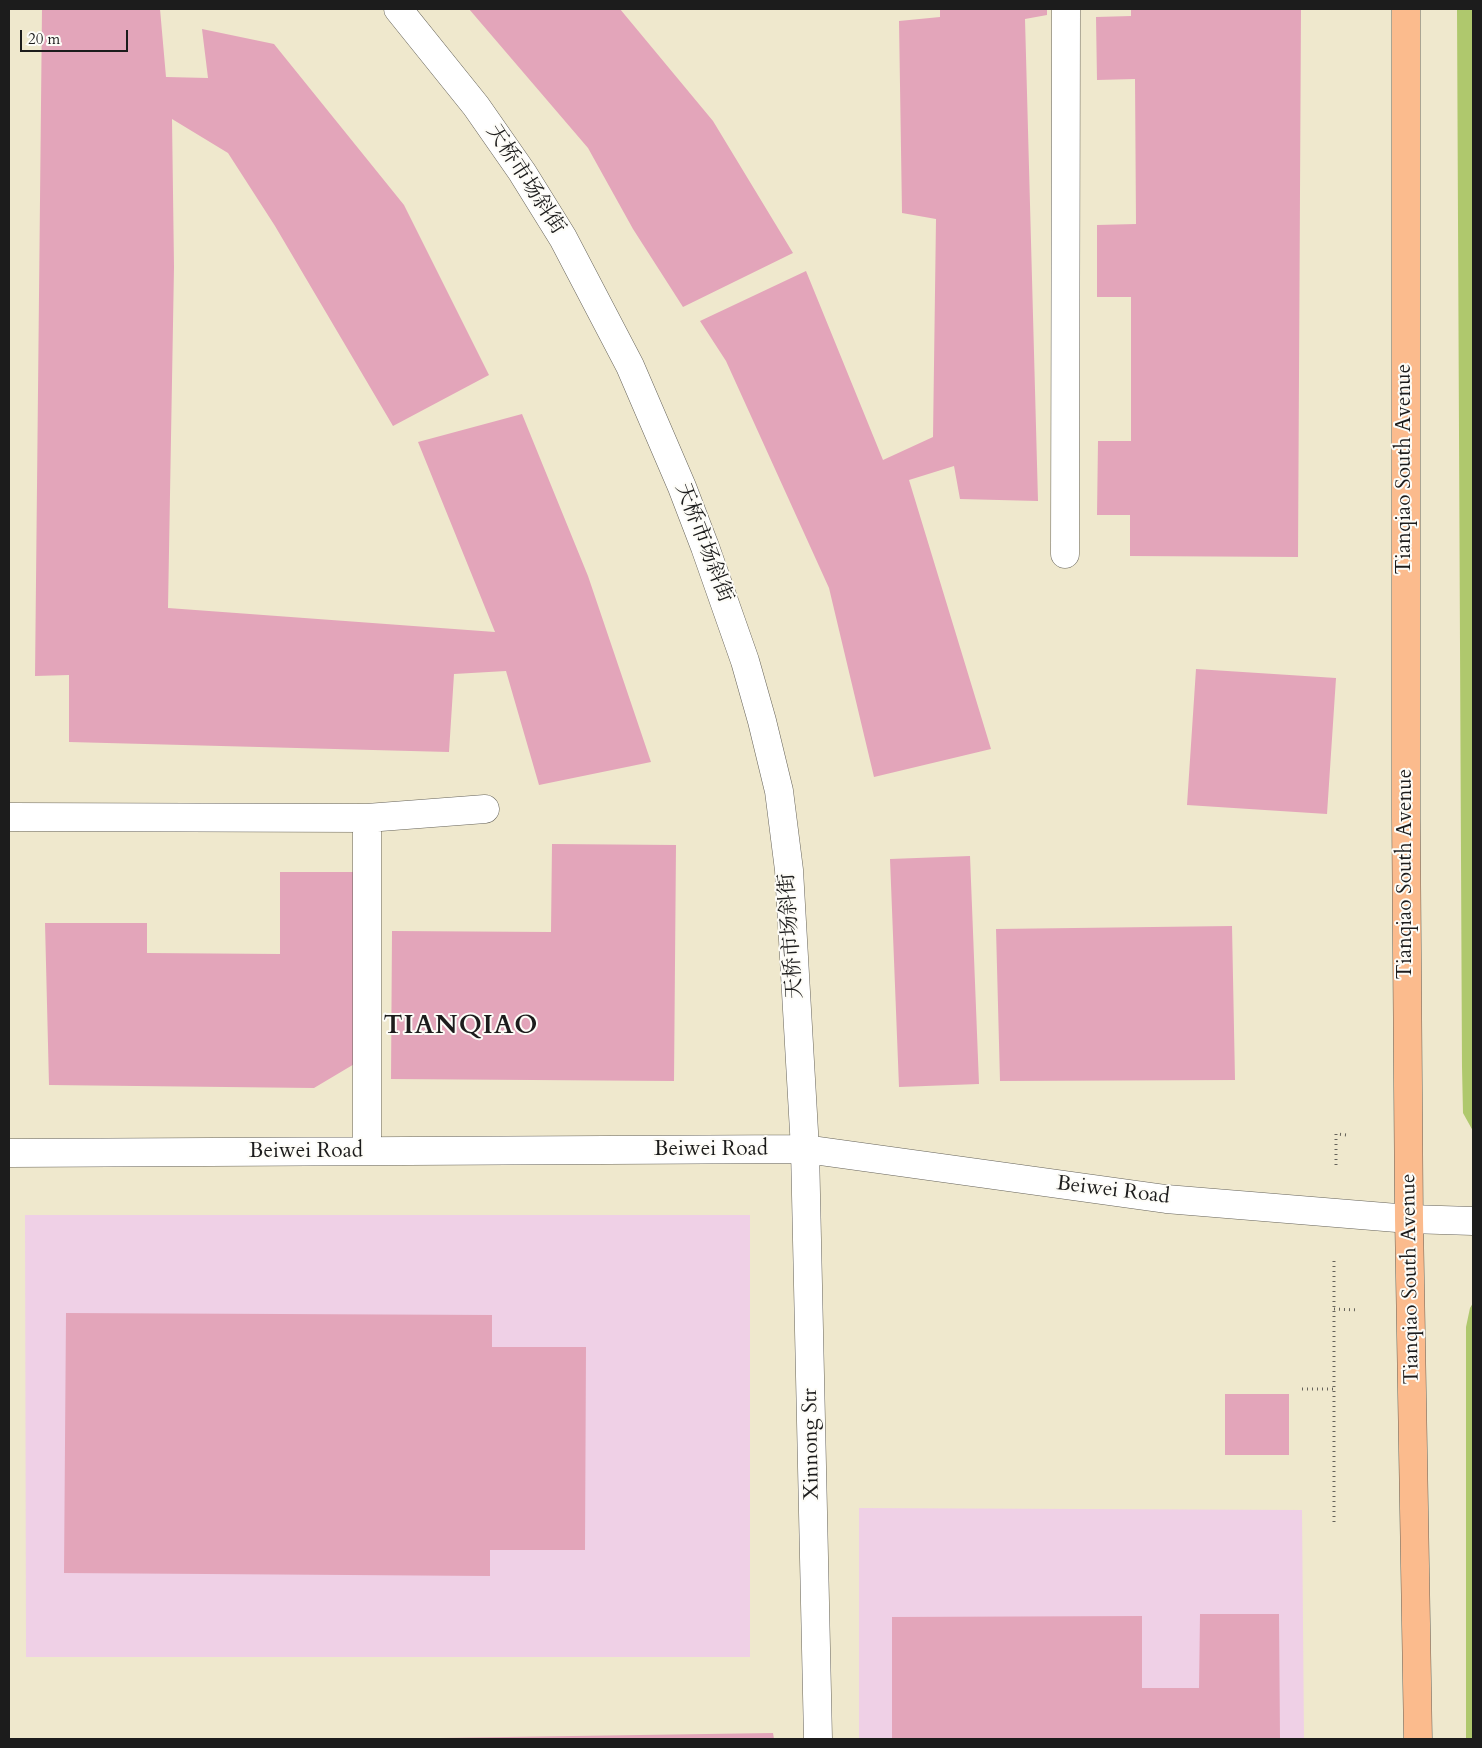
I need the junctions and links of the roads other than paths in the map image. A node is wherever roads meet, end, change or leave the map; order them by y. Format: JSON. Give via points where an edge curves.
{"nodes":[{"id":1,"x":398,"y":9,"type":"edge"},
{"id":2,"x":1066,"y":9,"type":"edge"},
{"id":3,"x":1406,"y":9,"type":"edge"},
{"id":4,"x":1065,"y":554,"type":"dead end"},
{"id":5,"x":485,"y":809,"type":"dead end"},
{"id":6,"x":9,"y":817,"type":"edge"},
{"id":7,"x":367,"y":818,"type":"junction"},
{"id":8,"x":805,"y":1149,"type":"junction"},
{"id":9,"x":367,"y":1151,"type":"junction"},
{"id":10,"x":9,"y":1153,"type":"edge"},
{"id":11,"x":1409,"y":1219,"type":"junction"},
{"id":12,"x":1473,"y":1221,"type":"edge"},
{"id":13,"x":818,"y":1739,"type":"edge"},
{"id":14,"x":1418,"y":1739,"type":"edge"}],
"edges":[{"from":1,"to":8,"type":"street","name":"天桥市场斜街","via":[[476,106],[563,238],[630,366],[682,487],[728,609],[755,695],[779,791],[789,870]]},
{"from":2,"to":4,"type":"street"},
{"from":3,"to":11,"type":"main road","name":"Tianqiao South Avenue","via":[[1405,768]]},
{"from":5,"to":7,"type":"street"},
{"from":6,"to":7,"type":"street"},
{"from":7,"to":9,"type":"street"},
{"from":8,"to":9,"type":"street","name":"Beiwei Road"},
{"from":8,"to":11,"type":"street","name":"Beiwei Road","via":[[1166,1199]]},
{"from":8,"to":13,"type":"street","name":"Xinnong Str"},
{"from":9,"to":10,"type":"street","name":"Beiwei Road"},
{"from":11,"to":12,"type":"street","name":"Beiwei Road"},
{"from":11,"to":14,"type":"main road","name":"Tianqiao South Avenue"}]}
